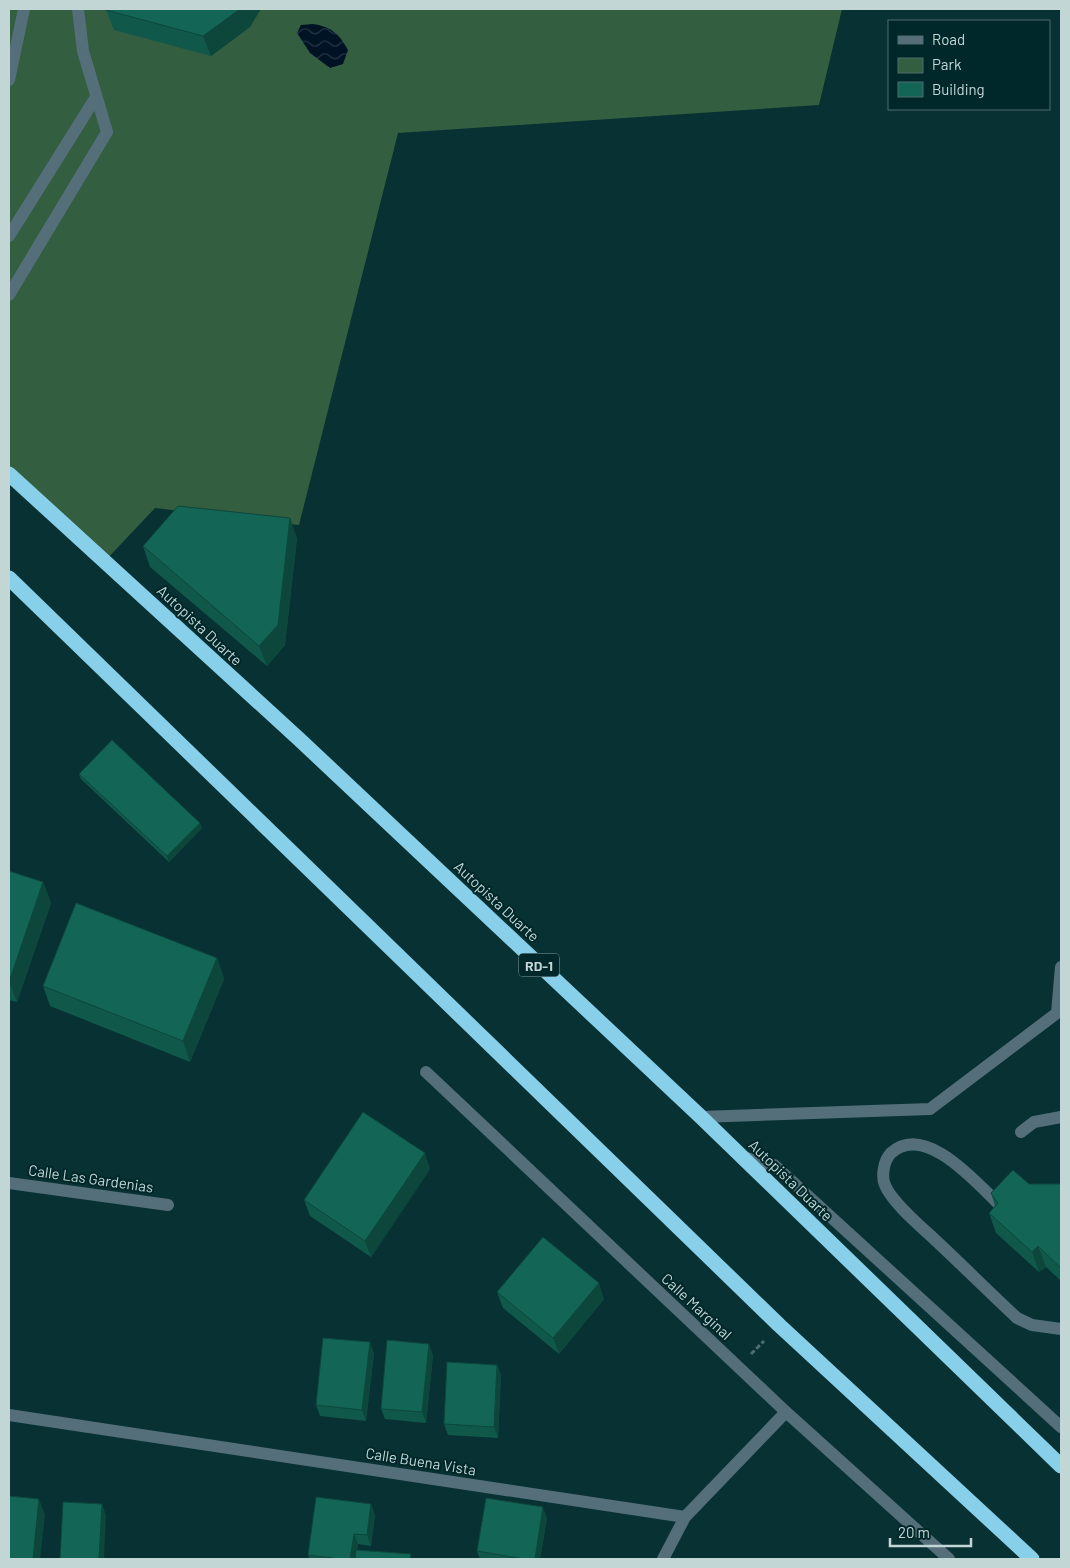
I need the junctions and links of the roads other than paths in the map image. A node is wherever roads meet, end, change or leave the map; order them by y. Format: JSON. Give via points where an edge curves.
{"nodes":[{"id":1,"x":24,"y":9,"type":"edge"},
{"id":2,"x":78,"y":9,"type":"edge"},
{"id":3,"x":9,"y":80,"type":"edge"},
{"id":4,"x":96,"y":97,"type":"junction"},
{"id":5,"x":9,"y":236,"type":"edge"},
{"id":6,"x":9,"y":295,"type":"edge"},
{"id":7,"x":9,"y":474,"type":"edge"},
{"id":8,"x":9,"y":578,"type":"edge"},
{"id":9,"x":1061,"y":967,"type":"edge"},
{"id":10,"x":1059,"y":1013,"type":"edge"},
{"id":11,"x":426,"y":1072,"type":"dead end"},
{"id":12,"x":701,"y":1117,"type":"junction"},
{"id":13,"x":1061,"y":1117,"type":"edge"},
{"id":14,"x":1021,"y":1132,"type":"dead end"},
{"id":15,"x":743,"y":1157,"type":"junction"},
{"id":16,"x":9,"y":1183,"type":"edge"},
{"id":17,"x":168,"y":1206,"type":"dead end"},
{"id":18,"x":1003,"y":1208,"type":"edge"},
{"id":19,"x":1061,"y":1330,"type":"edge"},
{"id":20,"x":786,"y":1412,"type":"junction"},
{"id":21,"x":9,"y":1415,"type":"edge"},
{"id":22,"x":1060,"y":1424,"type":"edge"},
{"id":23,"x":1061,"y":1466,"type":"edge"},
{"id":24,"x":685,"y":1517,"type":"junction"},
{"id":25,"x":663,"y":1559,"type":"edge"},
{"id":26,"x":949,"y":1559,"type":"edge"},
{"id":27,"x":1032,"y":1559,"type":"edge"}],
"edges":[{"from":1,"to":3,"type":"street"},
{"from":2,"to":4,"type":"street","via":[[83,52]]},
{"from":4,"to":5,"type":"street"},
{"from":4,"to":6,"type":"street","via":[[107,132]]},
{"from":7,"to":12,"type":"highway","name":"Autopista Duarte","number":"RD-1","via":[[300,740]]},
{"from":8,"to":27,"type":"highway","via":[[779,1326]]},
{"from":9,"to":10,"type":"street"},
{"from":10,"to":12,"type":"street","via":[[930,1109]]},
{"from":11,"to":20,"type":"street","name":"Calle Marginal"},
{"from":12,"to":15,"type":"highway","name":"Autopista Duarte","number":"RD-1"},
{"from":13,"to":14,"type":"street","via":[[1034,1122]]},
{"from":15,"to":22,"type":"street","via":[[774,1166]]},
{"from":15,"to":23,"type":"highway","name":"Autopista Duarte","number":"RD-1"},
{"from":16,"to":17,"type":"street","name":"Calle Las Gardenias"},
{"from":18,"to":19,"type":"street","via":[[936,1149],[919,1144],[899,1146],[888,1156],[884,1168],[885,1185],[906,1213],[1017,1318],[1032,1326]]},
{"from":20,"to":24,"type":"street"},
{"from":20,"to":26,"type":"street","name":"Calle Marginal"},
{"from":21,"to":24,"type":"street","name":"Calle Buena Vista"},
{"from":24,"to":25,"type":"street"}]}
